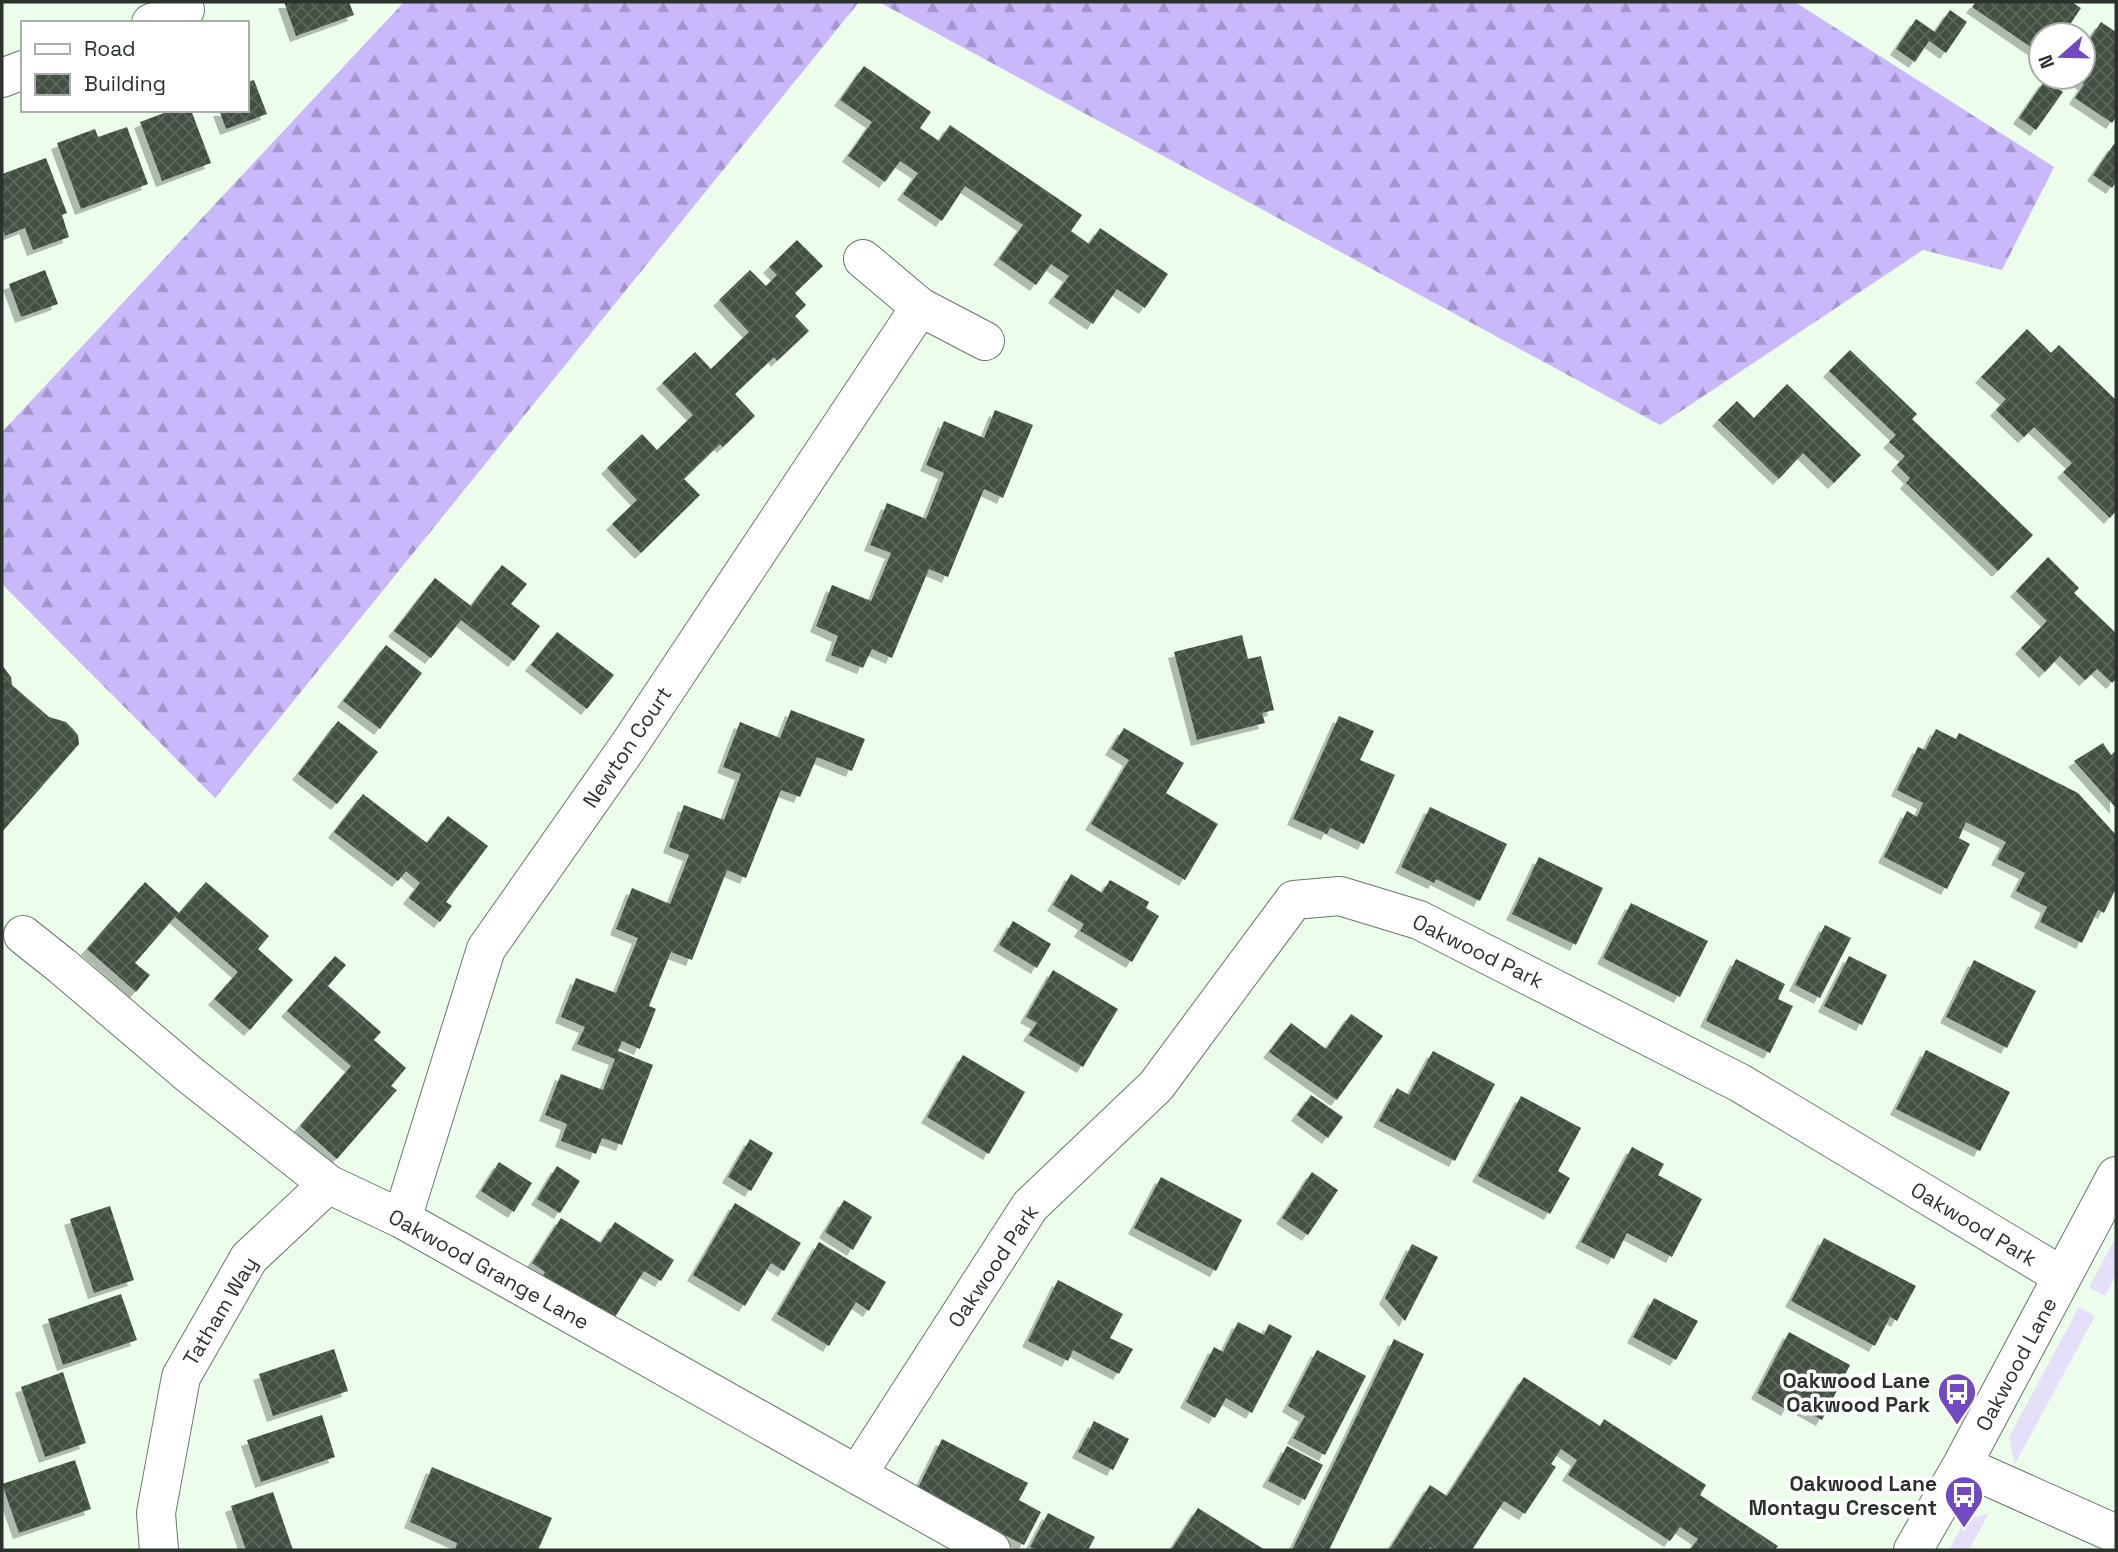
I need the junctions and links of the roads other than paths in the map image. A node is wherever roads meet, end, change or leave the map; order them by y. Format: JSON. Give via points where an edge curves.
{"nodes":[{"id":1,"x":21,"y":71,"type":"edge"},
{"id":2,"x":2,"y":78,"type":"edge"},
{"id":3,"x":863,"y":259,"type":"dead end"},
{"id":4,"x":920,"y":307,"type":"junction"},
{"id":5,"x":985,"y":341,"type":"dead end"},
{"id":6,"x":23,"y":935,"type":"dead end"},
{"id":7,"x":2116,"y":1176,"type":"edge"},
{"id":8,"x":328,"y":1184,"type":"junction"},
{"id":9,"x":402,"y":1219,"type":"junction"},
{"id":10,"x":2062,"y":1276,"type":"junction"},
{"id":11,"x":1962,"y":1465,"type":"junction"},
{"id":12,"x":857,"y":1475,"type":"junction"},
{"id":13,"x":2116,"y":1534,"type":"edge"},
{"id":14,"x":159,"y":1550,"type":"edge"},
{"id":15,"x":991,"y":1550,"type":"edge"},
{"id":16,"x":1913,"y":1550,"type":"edge"}],
"edges":[{"from":1,"to":2,"type":"street"},
{"from":3,"to":4,"type":"street"},
{"from":4,"to":5,"type":"street"},
{"from":4,"to":9,"type":"street","name":"Newton Court","via":[[627,748],[486,949]]},
{"from":6,"to":8,"type":"street","name":"Oakwood Grange Lane"},
{"from":7,"to":10,"type":"street","name":"Oakwood Lane"},
{"from":8,"to":9,"type":"street","name":"Oakwood Grange Lane"},
{"from":8,"to":14,"type":"street","name":"Tatham Way","via":[[249,1258],[181,1377],[156,1513]]},
{"from":9,"to":12,"type":"street","name":"Oakwood Grange Lane"},
{"from":10,"to":11,"type":"street","name":"Oakwood Lane"},
{"from":10,"to":12,"type":"street","name":"Oakwood Park","via":[[1740,1083],[1419,920],[1340,896],[1294,900],[1156,1086],[1030,1206]]},
{"from":11,"to":13,"type":"street"},
{"from":11,"to":16,"type":"street","name":"Oakwood Lane"},
{"from":12,"to":15,"type":"street","name":"Oakwood Grange Lane"}]}
